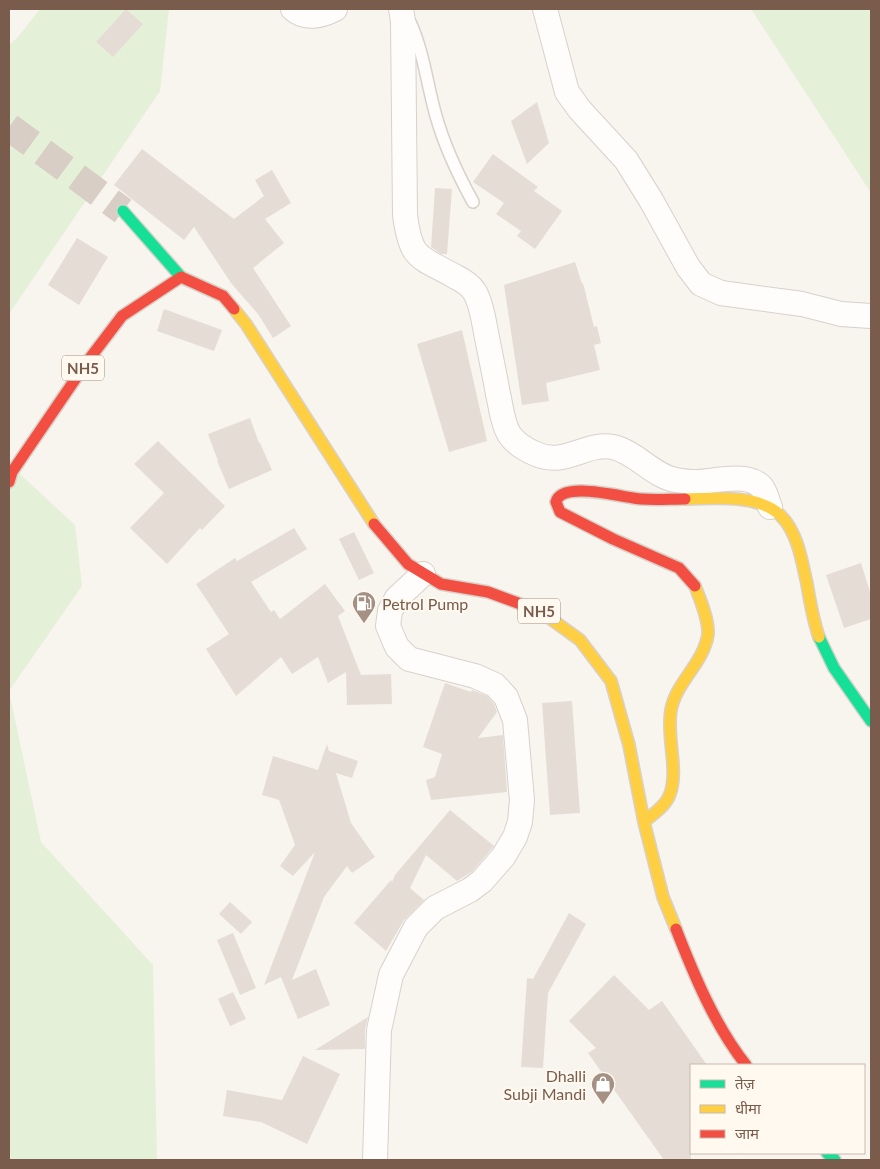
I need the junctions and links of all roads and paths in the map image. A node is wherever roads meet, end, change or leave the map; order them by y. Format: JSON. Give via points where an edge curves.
{"nodes":[{"id":1,"x":293,"y":9,"type":"edge"},
{"id":2,"x":336,"y":9,"type":"edge"},
{"id":3,"x":402,"y":9,"type":"edge"},
{"id":4,"x":545,"y":9,"type":"edge"},
{"id":5,"x":472,"y":202,"type":"dead end"},
{"id":6,"x":123,"y":211,"type":"tunnel mouth"},
{"id":7,"x":182,"y":277,"type":"junction"},
{"id":8,"x":871,"y":316,"type":"edge"},
{"id":9,"x":9,"y":482,"type":"edge"},
{"id":10,"x":770,"y":507,"type":"junction"},
{"id":11,"x":424,"y":574,"type":"junction"},
{"id":12,"x":871,"y":721,"type":"edge"},
{"id":13,"x":644,"y":822,"type":"junction"},
{"id":14,"x":745,"y":1064,"type":"edge"},
{"id":15,"x":375,"y":1160,"type":"edge"}],
"edges":[{"from":1,"to":2,"type":"street","via":[[299,14],[312,16]]},
{"from":3,"to":5,"type":"lane","via":[[414,32],[452,163]]},
{"from":3,"to":10,"type":"street","via":[[408,235],[413,249],[423,260],[474,290],[482,312],[502,415],[516,443],[548,459],[612,447],[673,480],[745,479],[759,484]]},
{"from":4,"to":8,"type":"street","via":[[567,92],[626,160],[701,284],[721,294],[802,304],[840,314]]},
{"from":6,"to":7,"type":"main road"},
{"from":7,"to":9,"type":"main road","number":"NH5","via":[[122,316],[47,419],[12,472]]},
{"from":7,"to":11,"type":"main road","number":"NH5","via":[[223,296],[246,324],[374,522],[408,564]]},
{"from":10,"to":12,"type":"main road","via":[[782,518],[798,546],[811,611],[821,642],[832,665]]},
{"from":10,"to":13,"type":"main road","via":[[748,501],[635,499],[571,491],[558,496],[555,501],[560,512],[679,568],[695,586],[704,612],[708,633],[703,651],[671,709],[673,778],[670,795]]},
{"from":11,"to":13,"type":"main road","number":"NH5","via":[[441,584],[488,592],[540,612],[580,640],[611,680],[629,745]]},
{"from":11,"to":15,"type":"street","via":[[396,598],[390,611],[388,626],[397,647],[409,659],[475,676],[494,685],[506,697],[515,720],[522,800],[515,838],[503,857],[482,881],[435,908],[416,927],[392,976],[379,1030]]},
{"from":13,"to":14,"type":"main road","number":"NH5","via":[[663,897],[695,977],[734,1050]]}]}
